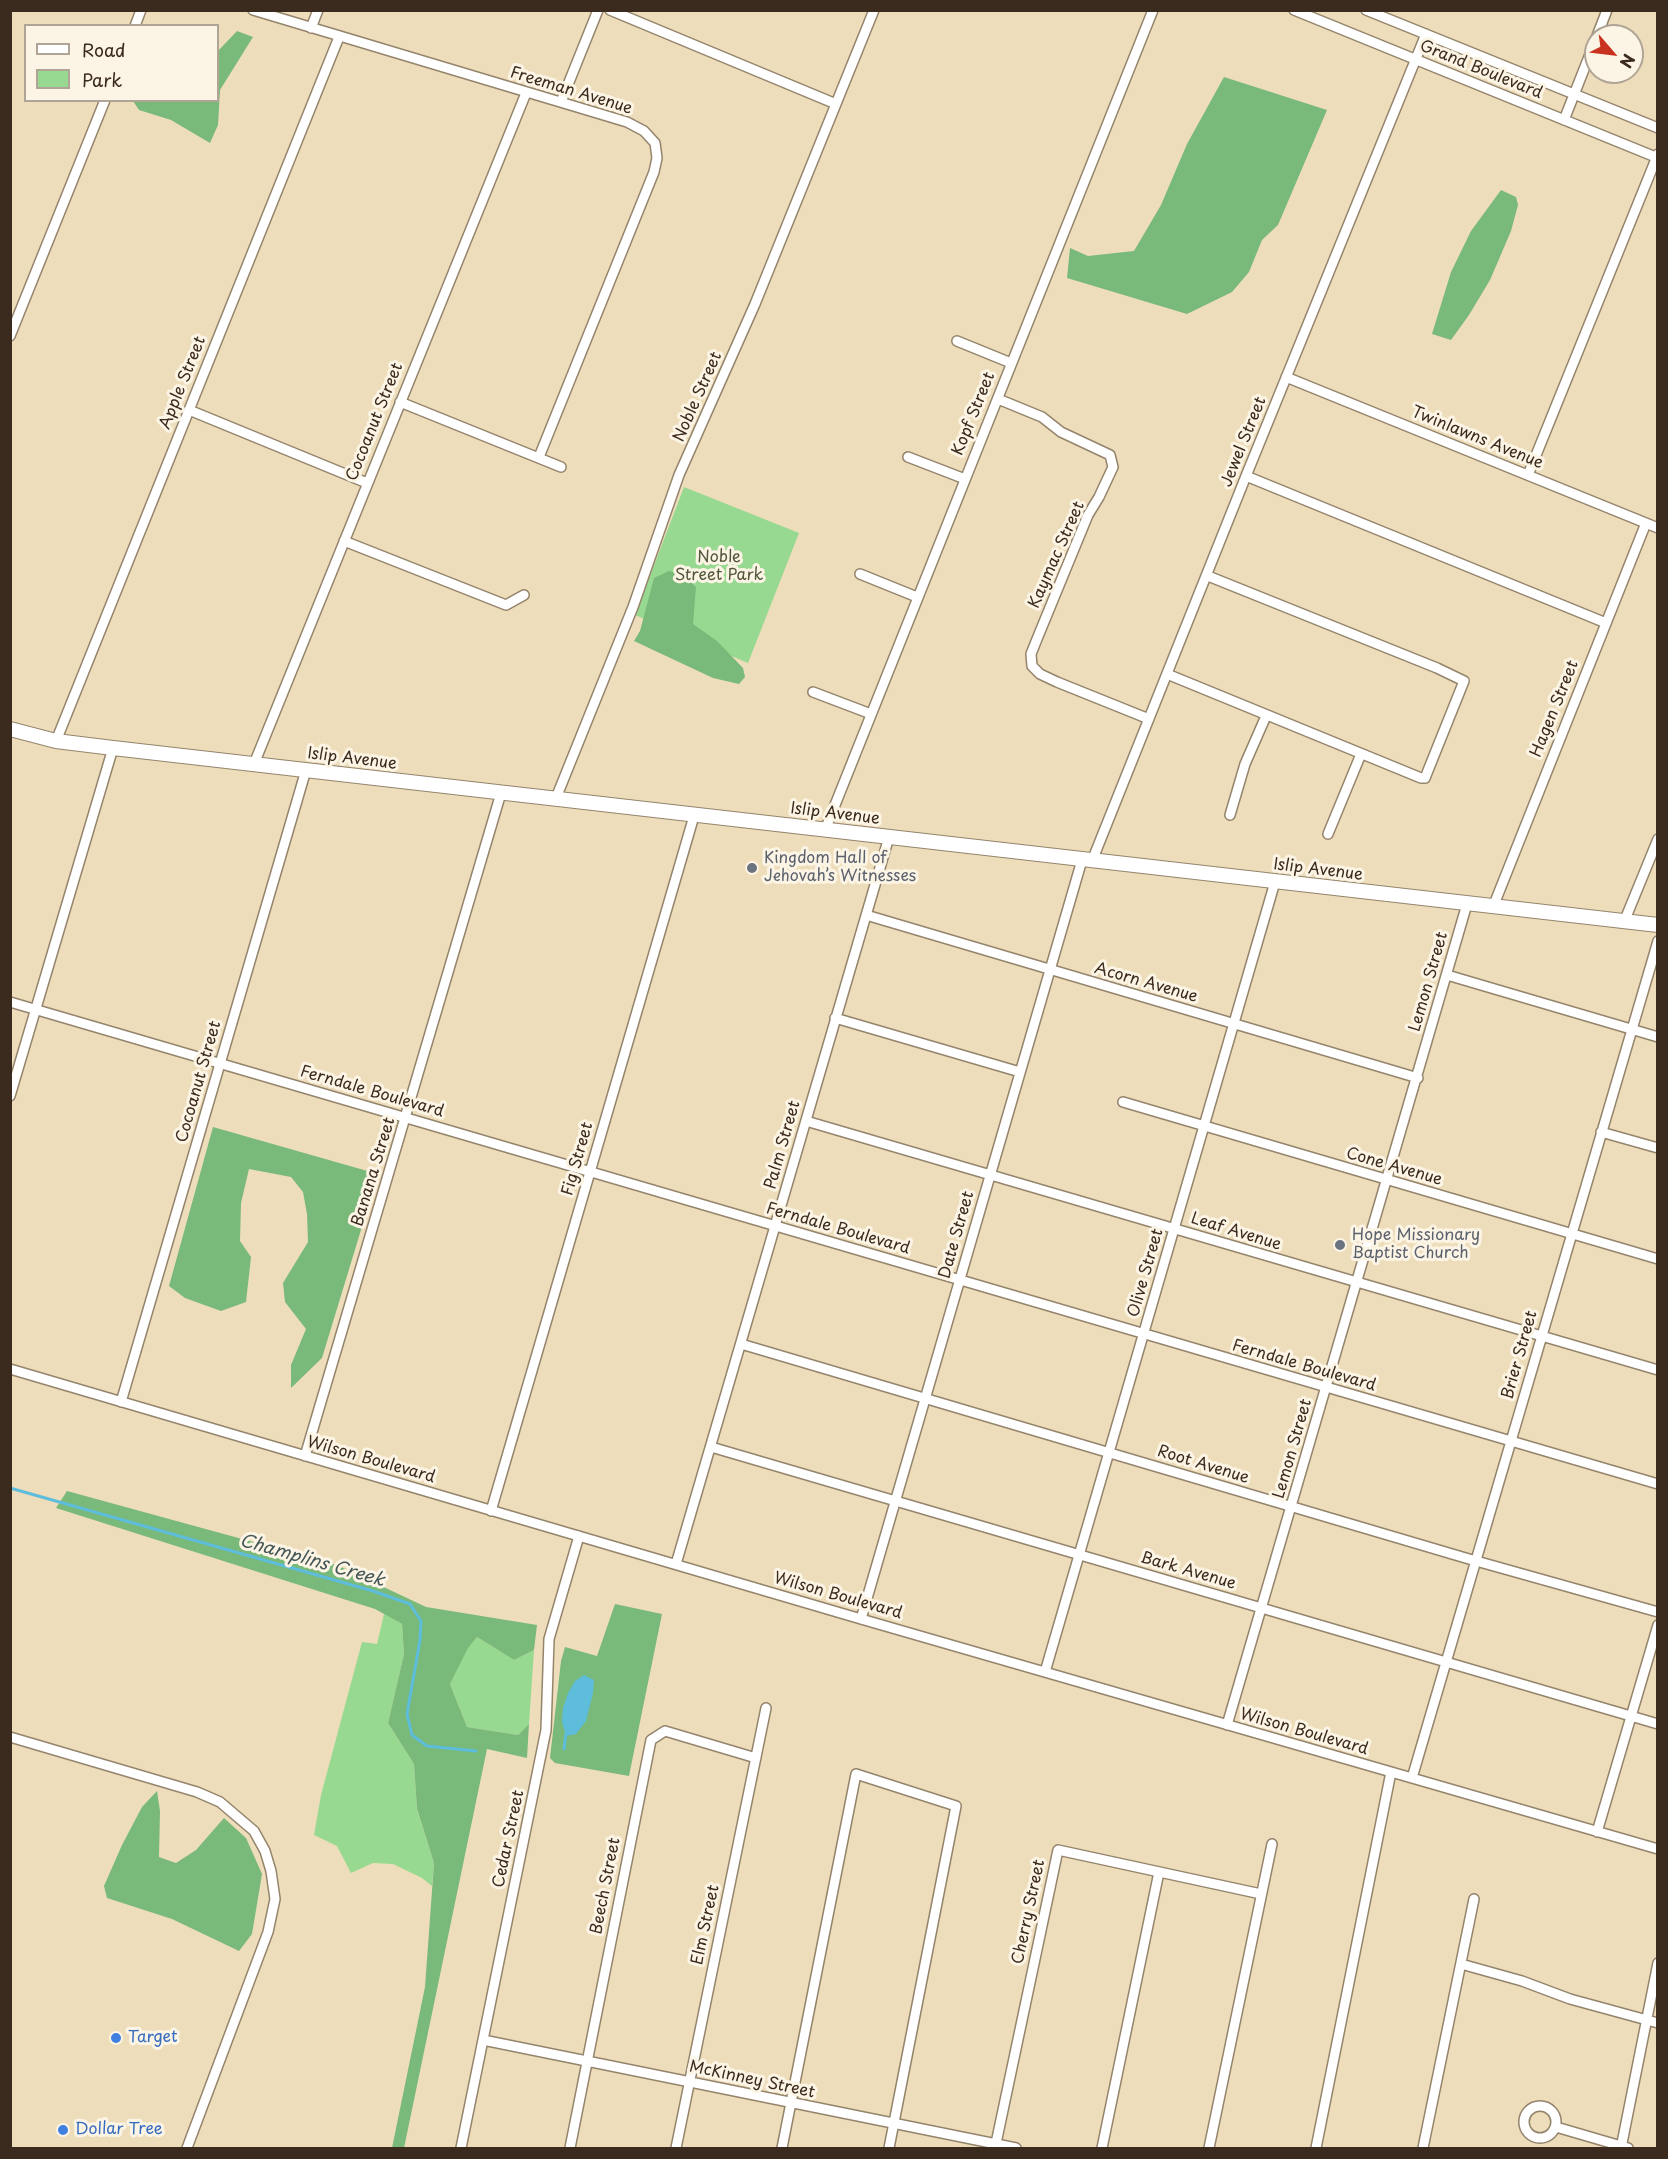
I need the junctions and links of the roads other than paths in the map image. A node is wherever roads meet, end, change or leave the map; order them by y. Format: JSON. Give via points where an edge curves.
{"nodes":[{"id":1,"x":253,"y":10,"type":"edge"},
{"id":2,"x":318,"y":10,"type":"edge"},
{"id":3,"x":598,"y":10,"type":"edge"},
{"id":4,"x":610,"y":10,"type":"edge"},
{"id":5,"x":874,"y":10,"type":"edge"},
{"id":6,"x":1153,"y":10,"type":"edge"},
{"id":7,"x":1294,"y":10,"type":"edge"},
{"id":8,"x":1366,"y":10,"type":"edge"},
{"id":9,"x":1306,"y":13,"type":"edge"},
{"id":10,"x":311,"y":28,"type":"junction"},
{"id":11,"x":1426,"y":34,"type":"junction"},
{"id":12,"x":339,"y":37,"type":"junction"},
{"id":13,"x":1416,"y":60,"type":"junction"},
{"id":14,"x":1584,"y":70,"type":"edge"},
{"id":15,"x":526,"y":93,"type":"junction"},
{"id":16,"x":1574,"y":95,"type":"junction"},
{"id":17,"x":104,"y":102,"type":"edge"},
{"id":18,"x":561,"y":102,"type":"junction"},
{"id":19,"x":836,"y":104,"type":"junction"},
{"id":20,"x":1564,"y":120,"type":"junction"},
{"id":21,"x":1658,"y":128,"type":"edge"},
{"id":22,"x":1657,"y":156,"type":"edge"},
{"id":23,"x":10,"y":336,"type":"edge"},
{"id":24,"x":957,"y":341,"type":"dead end"},
{"id":25,"x":1011,"y":363,"type":"junction"},
{"id":26,"x":1286,"y":377,"type":"junction"},
{"id":27,"x":998,"y":399,"type":"junction"},
{"id":28,"x":400,"y":402,"type":"junction"},
{"id":29,"x":189,"y":410,"type":"junction"},
{"id":30,"x":538,"y":457,"type":"junction"},
{"id":31,"x":908,"y":457,"type":"dead end"},
{"id":32,"x":561,"y":466,"type":"dead end"},
{"id":33,"x":1528,"y":475,"type":"junction"},
{"id":34,"x":1246,"y":476,"type":"junction"},
{"id":35,"x":965,"y":479,"type":"junction"},
{"id":36,"x":367,"y":483,"type":"junction"},
{"id":37,"x":1646,"y":523,"type":"junction"},
{"id":38,"x":1658,"y":528,"type":"edge"},
{"id":39,"x":344,"y":541,"type":"junction"},
{"id":40,"x":860,"y":574,"type":"dead end"},
{"id":41,"x":1208,"y":576,"type":"junction"},
{"id":42,"x":524,"y":596,"type":"dead end"},
{"id":43,"x":917,"y":597,"type":"junction"},
{"id":44,"x":1606,"y":622,"type":"junction"},
{"id":45,"x":1167,"y":674,"type":"junction"},
{"id":46,"x":813,"y":692,"type":"dead end"},
{"id":47,"x":871,"y":714,"type":"junction"},
{"id":48,"x":1266,"y":716,"type":"junction"},
{"id":49,"x":1149,"y":719,"type":"junction"},
{"id":50,"x":10,"y":729,"type":"edge"},
{"id":51,"x":56,"y":741,"type":"junction"},
{"id":52,"x":113,"y":748,"type":"junction"},
{"id":53,"x":1361,"y":754,"type":"junction"},
{"id":54,"x":255,"y":764,"type":"junction"},
{"id":55,"x":306,"y":770,"type":"junction"},
{"id":56,"x":501,"y":793,"type":"junction"},
{"id":57,"x":556,"y":798,"type":"junction"},
{"id":58,"x":1230,"y":815,"type":"dead end"},
{"id":59,"x":694,"y":816,"type":"junction"},
{"id":60,"x":825,"y":830,"type":"junction"},
{"id":61,"x":1328,"y":834,"type":"dead end"},
{"id":62,"x":889,"y":837,"type":"junction"},
{"id":63,"x":1658,"y":839,"type":"edge"},
{"id":64,"x":1087,"y":861,"type":"junction"},
{"id":65,"x":1275,"y":882,"type":"junction"},
{"id":66,"x":1467,"y":904,"type":"junction"},
{"id":67,"x":1493,"y":907,"type":"junction"},
{"id":68,"x":866,"y":915,"type":"junction"},
{"id":69,"x":1624,"y":922,"type":"junction"},
{"id":70,"x":1658,"y":925,"type":"edge"},
{"id":71,"x":1658,"y":941,"type":"edge"},
{"id":72,"x":1050,"y":970,"type":"junction"},
{"id":73,"x":1448,"y":975,"type":"junction"},
{"id":74,"x":10,"y":1002,"type":"edge"},
{"id":75,"x":36,"y":1009,"type":"junction"},
{"id":76,"x":835,"y":1018,"type":"junction"},
{"id":77,"x":1234,"y":1024,"type":"junction"},
{"id":78,"x":1631,"y":1029,"type":"junction"},
{"id":79,"x":1658,"y":1037,"type":"edge"},
{"id":80,"x":220,"y":1063,"type":"junction"},
{"id":81,"x":1020,"y":1072,"type":"junction"},
{"id":82,"x":1418,"y":1078,"type":"junction"},
{"id":83,"x":10,"y":1096,"type":"edge"},
{"id":84,"x":1123,"y":1102,"type":"dead end"},
{"id":85,"x":406,"y":1118,"type":"junction"},
{"id":86,"x":806,"y":1121,"type":"junction"},
{"id":87,"x":1204,"y":1127,"type":"junction"},
{"id":88,"x":1601,"y":1132,"type":"junction"},
{"id":89,"x":1658,"y":1148,"type":"edge"},
{"id":90,"x":590,"y":1172,"type":"junction"},
{"id":91,"x":990,"y":1176,"type":"junction"},
{"id":92,"x":1387,"y":1180,"type":"junction"},
{"id":93,"x":775,"y":1226,"type":"junction"},
{"id":94,"x":1174,"y":1230,"type":"junction"},
{"id":95,"x":1572,"y":1234,"type":"junction"},
{"id":96,"x":1658,"y":1259,"type":"edge"},
{"id":97,"x":960,"y":1281,"type":"junction"},
{"id":98,"x":1358,"y":1284,"type":"junction"},
{"id":99,"x":1143,"y":1334,"type":"junction"},
{"id":100,"x":1541,"y":1337,"type":"junction"},
{"id":101,"x":741,"y":1344,"type":"junction"},
{"id":102,"x":10,"y":1369,"type":"edge"},
{"id":103,"x":1658,"y":1370,"type":"edge"},
{"id":104,"x":1327,"y":1388,"type":"junction"},
{"id":105,"x":925,"y":1399,"type":"junction"},
{"id":106,"x":121,"y":1402,"type":"junction"},
{"id":107,"x":1511,"y":1442,"type":"junction"},
{"id":108,"x":711,"y":1447,"type":"junction"},
{"id":109,"x":1109,"y":1452,"type":"junction"},
{"id":110,"x":305,"y":1456,"type":"junction"},
{"id":111,"x":1658,"y":1484,"type":"edge"},
{"id":112,"x":895,"y":1501,"type":"junction"},
{"id":113,"x":1292,"y":1507,"type":"junction"},
{"id":114,"x":491,"y":1511,"type":"junction"},
{"id":115,"x":579,"y":1536,"type":"junction"},
{"id":116,"x":1080,"y":1555,"type":"junction"},
{"id":117,"x":1476,"y":1561,"type":"junction"},
{"id":118,"x":676,"y":1564,"type":"junction"},
{"id":119,"x":1263,"y":1609,"type":"junction"},
{"id":120,"x":1658,"y":1612,"type":"edge"},
{"id":121,"x":861,"y":1619,"type":"junction"},
{"id":122,"x":1658,"y":1625,"type":"edge"},
{"id":123,"x":1446,"y":1663,"type":"junction"},
{"id":124,"x":1045,"y":1672,"type":"junction"},
{"id":125,"x":766,"y":1708,"type":"dead end"},
{"id":126,"x":1631,"y":1717,"type":"junction"},
{"id":127,"x":1658,"y":1724,"type":"edge"},
{"id":128,"x":1227,"y":1725,"type":"junction"},
{"id":129,"x":10,"y":1737,"type":"edge"},
{"id":130,"x":756,"y":1758,"type":"junction"},
{"id":131,"x":1391,"y":1772,"type":"junction"},
{"id":132,"x":1412,"y":1779,"type":"junction"},
{"id":133,"x":1597,"y":1832,"type":"junction"},
{"id":134,"x":1272,"y":1844,"type":"dead end"},
{"id":135,"x":1658,"y":1849,"type":"edge"},
{"id":136,"x":1159,"y":1872,"type":"junction"},
{"id":137,"x":1261,"y":1894,"type":"junction"},
{"id":138,"x":1474,"y":1899,"type":"dead end"},
{"id":139,"x":1658,"y":1963,"type":"edge"},
{"id":140,"x":1461,"y":1964,"type":"junction"},
{"id":141,"x":1646,"y":2020,"type":"junction"},
{"id":142,"x":1658,"y":2023,"type":"edge"},
{"id":143,"x":483,"y":2040,"type":"junction"},
{"id":144,"x":587,"y":2061,"type":"junction"},
{"id":145,"x":689,"y":2082,"type":"junction"},
{"id":146,"x":791,"y":2103,"type":"junction"},
{"id":147,"x":895,"y":2123,"type":"junction"},
{"id":148,"x":1556,"y":2127,"type":"dead end"},
{"id":149,"x":996,"y":2147,"type":"edge"},
{"id":150,"x":188,"y":2148,"type":"edge"},
{"id":151,"x":461,"y":2148,"type":"edge"},
{"id":152,"x":570,"y":2148,"type":"edge"},
{"id":153,"x":676,"y":2148,"type":"edge"},
{"id":154,"x":782,"y":2148,"type":"edge"},
{"id":155,"x":889,"y":2148,"type":"edge"},
{"id":156,"x":1016,"y":2148,"type":"edge"},
{"id":157,"x":1102,"y":2148,"type":"edge"},
{"id":158,"x":1209,"y":2148,"type":"edge"},
{"id":159,"x":1316,"y":2148,"type":"edge"},
{"id":160,"x":1423,"y":2148,"type":"edge"},
{"id":161,"x":1623,"y":2148,"type":"edge"}],
"edges":[{"from":1,"to":10,"type":"street","name":"Freeman Avenue"},
{"from":2,"to":10,"type":"street"},
{"from":3,"to":18,"type":"street"},
{"from":4,"to":19,"type":"street"},
{"from":5,"to":19,"type":"street","name":"Noble Street"},
{"from":6,"to":25,"type":"street","name":"Kopf Street"},
{"from":7,"to":9,"type":"street","name":"Grand Boulevard"},
{"from":8,"to":11,"type":"street","name":"Grand Boulevard"},
{"from":9,"to":13,"type":"street","name":"Grand Boulevard"},
{"from":10,"to":12,"type":"street","name":"Freeman Avenue"},
{"from":11,"to":13,"type":"street","name":"Jewel Street"},
{"from":11,"to":16,"type":"street","name":"Grand Boulevard"},
{"from":12,"to":15,"type":"street","name":"Freeman Avenue"},
{"from":12,"to":29,"type":"street","name":"Apple Street"},
{"from":13,"to":20,"type":"street","name":"Grand Boulevard"},
{"from":13,"to":26,"type":"street","name":"Jewel Street"},
{"from":14,"to":16,"type":"street"},
{"from":15,"to":18,"type":"street","name":"Freeman Avenue"},
{"from":15,"to":28,"type":"street","name":"Cocoanut Street"},
{"from":16,"to":20,"type":"street"},
{"from":16,"to":21,"type":"street","name":"Grand Boulevard"},
{"from":17,"to":23,"type":"street"},
{"from":18,"to":30,"type":"street","name":"Freeman Avenue","via":[[644,131],[656,143],[657,158]]},
{"from":19,"to":57,"type":"street","name":"Noble Street","via":[[680,475],[633,607]]},
{"from":20,"to":22,"type":"street","name":"Grand Boulevard"},
{"from":22,"to":33,"type":"street"},
{"from":24,"to":25,"type":"street"},
{"from":25,"to":27,"type":"street","name":"Kopf Street"},
{"from":26,"to":33,"type":"street","name":"Twinlawns Avenue"},
{"from":26,"to":34,"type":"street","name":"Jewel Street"},
{"from":27,"to":35,"type":"street","name":"Kopf Street"},
{"from":27,"to":49,"type":"street","name":"Kaymac Street","via":[[1042,417],[1061,432],[1104,451],[1110,455],[1113,467],[1077,539],[1031,654],[1032,666],[1057,682]]},
{"from":28,"to":30,"type":"street"},
{"from":28,"to":36,"type":"street","name":"Cocoanut Street"},
{"from":29,"to":36,"type":"street"},
{"from":29,"to":51,"type":"street","name":"Apple Street"},
{"from":30,"to":32,"type":"street"},
{"from":31,"to":35,"type":"street"},
{"from":33,"to":37,"type":"street","name":"Twinlawns Avenue"},
{"from":34,"to":41,"type":"street","name":"Jewel Street"},
{"from":34,"to":44,"type":"street"},
{"from":35,"to":43,"type":"street","name":"Kopf Street"},
{"from":36,"to":39,"type":"street","name":"Cocoanut Street"},
{"from":37,"to":38,"type":"street","name":"Twinlawns Avenue"},
{"from":37,"to":44,"type":"street","name":"Hagen Street"},
{"from":39,"to":42,"type":"street","via":[[506,605]]},
{"from":39,"to":54,"type":"street","name":"Cocoanut Street"},
{"from":40,"to":43,"type":"street"},
{"from":41,"to":45,"type":"street","name":"Jewel Street"},
{"from":41,"to":53,"type":"street","via":[[1464,681],[1425,778]]},
{"from":43,"to":47,"type":"street","name":"Kopf Street"},
{"from":44,"to":67,"type":"street","name":"Hagen Street"},
{"from":45,"to":48,"type":"street"},
{"from":45,"to":49,"type":"street","name":"Jewel Street"},
{"from":46,"to":47,"type":"street"},
{"from":47,"to":60,"type":"street","name":"Kopf Street"},
{"from":48,"to":53,"type":"street"},
{"from":48,"to":58,"type":"street","via":[[1245,764]]},
{"from":49,"to":64,"type":"street","name":"Jewel Street"},
{"from":50,"to":51,"type":"main road","name":"Islip Avenue"},
{"from":51,"to":52,"type":"main road","name":"Islip Avenue"},
{"from":52,"to":54,"type":"main road","name":"Islip Avenue"},
{"from":52,"to":75,"type":"street"},
{"from":53,"to":61,"type":"street"},
{"from":54,"to":55,"type":"main road","name":"Islip Avenue"},
{"from":55,"to":56,"type":"main road","name":"Islip Avenue"},
{"from":55,"to":80,"type":"street","name":"Cocoanut Street"},
{"from":56,"to":57,"type":"main road","name":"Islip Avenue"},
{"from":56,"to":85,"type":"street","name":"Banana Street"},
{"from":57,"to":59,"type":"main road","name":"Islip Avenue"},
{"from":59,"to":60,"type":"main road","name":"Islip Avenue"},
{"from":59,"to":90,"type":"street","name":"Fig Street"},
{"from":60,"to":62,"type":"main road","name":"Islip Avenue"},
{"from":62,"to":64,"type":"main road","name":"Islip Avenue"},
{"from":62,"to":68,"type":"street","name":"Palm Street"},
{"from":63,"to":69,"type":"street"},
{"from":64,"to":65,"type":"main road","name":"Islip Avenue"},
{"from":64,"to":72,"type":"street","name":"Date Street"},
{"from":65,"to":66,"type":"main road","name":"Islip Avenue"},
{"from":65,"to":77,"type":"street","name":"Olive Street"},
{"from":66,"to":67,"type":"main road","name":"Islip Avenue"},
{"from":66,"to":73,"type":"street","name":"Lemon Street"},
{"from":67,"to":69,"type":"main road","name":"Islip Avenue"},
{"from":68,"to":72,"type":"street","name":"Acorn Avenue"},
{"from":68,"to":76,"type":"street","name":"Palm Street"},
{"from":69,"to":70,"type":"main road","name":"Islip Avenue"},
{"from":71,"to":78,"type":"street","name":"Brier Street"},
{"from":72,"to":77,"type":"street","name":"Acorn Avenue"},
{"from":72,"to":81,"type":"street","name":"Date Street"},
{"from":73,"to":78,"type":"street"},
{"from":73,"to":82,"type":"street","name":"Lemon Street"},
{"from":74,"to":75,"type":"street","name":"Ferndale Boulevard"},
{"from":75,"to":80,"type":"street","name":"Ferndale Boulevard"},
{"from":75,"to":83,"type":"street"},
{"from":76,"to":81,"type":"street"},
{"from":76,"to":86,"type":"street","name":"Palm Street"},
{"from":77,"to":82,"type":"street","name":"Acorn Avenue"},
{"from":77,"to":87,"type":"street","name":"Olive Street"},
{"from":78,"to":79,"type":"street"},
{"from":78,"to":88,"type":"street","name":"Brier Street"},
{"from":80,"to":85,"type":"street","name":"Ferndale Boulevard"},
{"from":80,"to":106,"type":"street","name":"Cocoanut Street"},
{"from":81,"to":91,"type":"street","name":"Date Street"},
{"from":82,"to":92,"type":"street","name":"Lemon Street"},
{"from":84,"to":87,"type":"street","name":"Cone Avenue"},
{"from":85,"to":90,"type":"street","name":"Ferndale Boulevard"},
{"from":85,"to":110,"type":"street","name":"Banana Street"},
{"from":86,"to":91,"type":"street","name":"Leaf Avenue"},
{"from":86,"to":93,"type":"street","name":"Palm Street"},
{"from":87,"to":92,"type":"street","name":"Cone Avenue"},
{"from":87,"to":94,"type":"street","name":"Olive Street"},
{"from":88,"to":89,"type":"street"},
{"from":88,"to":95,"type":"street","name":"Brier Street"},
{"from":90,"to":93,"type":"street","name":"Ferndale Boulevard"},
{"from":90,"to":114,"type":"street","name":"Fig Street"},
{"from":91,"to":94,"type":"street","name":"Leaf Avenue"},
{"from":91,"to":97,"type":"street","name":"Date Street"},
{"from":92,"to":95,"type":"street","name":"Cone Avenue"},
{"from":92,"to":98,"type":"street","name":"Lemon Street"},
{"from":93,"to":97,"type":"street","name":"Ferndale Boulevard"},
{"from":93,"to":101,"type":"street","name":"Palm Street"},
{"from":94,"to":98,"type":"street","name":"Leaf Avenue"},
{"from":94,"to":99,"type":"street","name":"Olive Street"},
{"from":95,"to":96,"type":"street","name":"Cone Avenue"},
{"from":95,"to":100,"type":"street","name":"Brier Street"},
{"from":97,"to":99,"type":"street","name":"Ferndale Boulevard"},
{"from":97,"to":105,"type":"street","name":"Date Street"},
{"from":98,"to":100,"type":"street","name":"Leaf Avenue"},
{"from":98,"to":104,"type":"street","name":"Lemon Street"},
{"from":99,"to":104,"type":"street","name":"Ferndale Boulevard"},
{"from":99,"to":109,"type":"street","name":"Olive Street"},
{"from":100,"to":103,"type":"street","name":"Leaf Avenue"},
{"from":100,"to":107,"type":"street","name":"Brier Street"},
{"from":101,"to":105,"type":"street","name":"Root Avenue"},
{"from":101,"to":108,"type":"street","name":"Palm Street"},
{"from":102,"to":106,"type":"street","name":"Wilson Boulevard"},
{"from":104,"to":107,"type":"street","name":"Ferndale Boulevard"},
{"from":104,"to":113,"type":"street","name":"Lemon Street"},
{"from":105,"to":109,"type":"street","name":"Root Avenue"},
{"from":105,"to":112,"type":"street","name":"Date Street"},
{"from":106,"to":110,"type":"street","name":"Wilson Boulevard"},
{"from":107,"to":111,"type":"street","name":"Ferndale Boulevard"},
{"from":107,"to":117,"type":"street","name":"Brier Street"},
{"from":108,"to":112,"type":"street","name":"Bark Avenue"},
{"from":108,"to":118,"type":"street","name":"Palm Street"},
{"from":109,"to":113,"type":"street","name":"Root Avenue"},
{"from":109,"to":116,"type":"street","name":"Olive Street"},
{"from":110,"to":114,"type":"street","name":"Wilson Boulevard"},
{"from":112,"to":116,"type":"street","name":"Bark Avenue"},
{"from":112,"to":121,"type":"street","name":"Date Street"},
{"from":113,"to":117,"type":"street","name":"Root Avenue"},
{"from":113,"to":119,"type":"street","name":"Lemon Street"},
{"from":114,"to":115,"type":"street","name":"Wilson Boulevard"},
{"from":115,"to":118,"type":"street","name":"Wilson Boulevard"},
{"from":115,"to":143,"type":"street","name":"Cedar Street","via":[[549,1639],[546,1730]]},
{"from":116,"to":119,"type":"street","name":"Bark Avenue"},
{"from":116,"to":124,"type":"street","name":"Olive Street"},
{"from":117,"to":120,"type":"street","name":"Root Avenue"},
{"from":117,"to":123,"type":"street","name":"Brier Street"},
{"from":118,"to":121,"type":"street","name":"Wilson Boulevard"},
{"from":119,"to":123,"type":"street","name":"Bark Avenue"},
{"from":119,"to":128,"type":"street","name":"Lemon Street"},
{"from":121,"to":124,"type":"street","name":"Wilson Boulevard"},
{"from":122,"to":126,"type":"street"},
{"from":123,"to":126,"type":"street","name":"Bark Avenue"},
{"from":123,"to":132,"type":"street","name":"Brier Street"},
{"from":124,"to":128,"type":"street","name":"Wilson Boulevard"},
{"from":125,"to":130,"type":"street","name":"Elm Street"},
{"from":126,"to":127,"type":"street","name":"Bark Avenue"},
{"from":126,"to":133,"type":"street"},
{"from":128,"to":131,"type":"street","name":"Wilson Boulevard"},
{"from":129,"to":150,"type":"street","via":[[220,1802],[254,1831],[264,1851],[275,1899],[268,1932]]},
{"from":130,"to":144,"type":"street","name":"Beech Street","via":[[665,1731],[651,1740]]},
{"from":130,"to":145,"type":"street","name":"Elm Street"},
{"from":131,"to":132,"type":"street","name":"Wilson Boulevard"},
{"from":131,"to":159,"type":"street"},
{"from":132,"to":133,"type":"street","name":"Wilson Boulevard"},
{"from":133,"to":135,"type":"street","name":"Wilson Boulevard"},
{"from":134,"to":137,"type":"street"},
{"from":136,"to":137,"type":"street","name":"Cherry Street"},
{"from":136,"to":149,"type":"street","name":"Cherry Street","via":[[1058,1850]]},
{"from":136,"to":157,"type":"street"},
{"from":137,"to":158,"type":"street"},
{"from":138,"to":140,"type":"street"},
{"from":139,"to":141,"type":"street"},
{"from":140,"to":141,"type":"street"},
{"from":140,"to":160,"type":"street"},
{"from":141,"to":142,"type":"street"},
{"from":141,"to":161,"type":"street"},
{"from":143,"to":144,"type":"street","name":"McKinney Street"},
{"from":143,"to":151,"type":"street","name":"Cedar Street"},
{"from":144,"to":145,"type":"street","name":"McKinney Street"},
{"from":144,"to":152,"type":"street","name":"Beech Street"},
{"from":145,"to":146,"type":"street","name":"McKinney Street"},
{"from":145,"to":153,"type":"street","name":"Elm Street"},
{"from":146,"to":147,"type":"street","name":"McKinney Street"},
{"from":146,"to":147,"type":"street","via":[[856,1774],[956,1806]]},
{"from":146,"to":154,"type":"street"},
{"from":147,"to":149,"type":"street","name":"McKinney Street"},
{"from":147,"to":155,"type":"street"},
{"from":148,"to":161,"type":"street"},
{"from":149,"to":156,"type":"street","name":"McKinney Street"}]}
